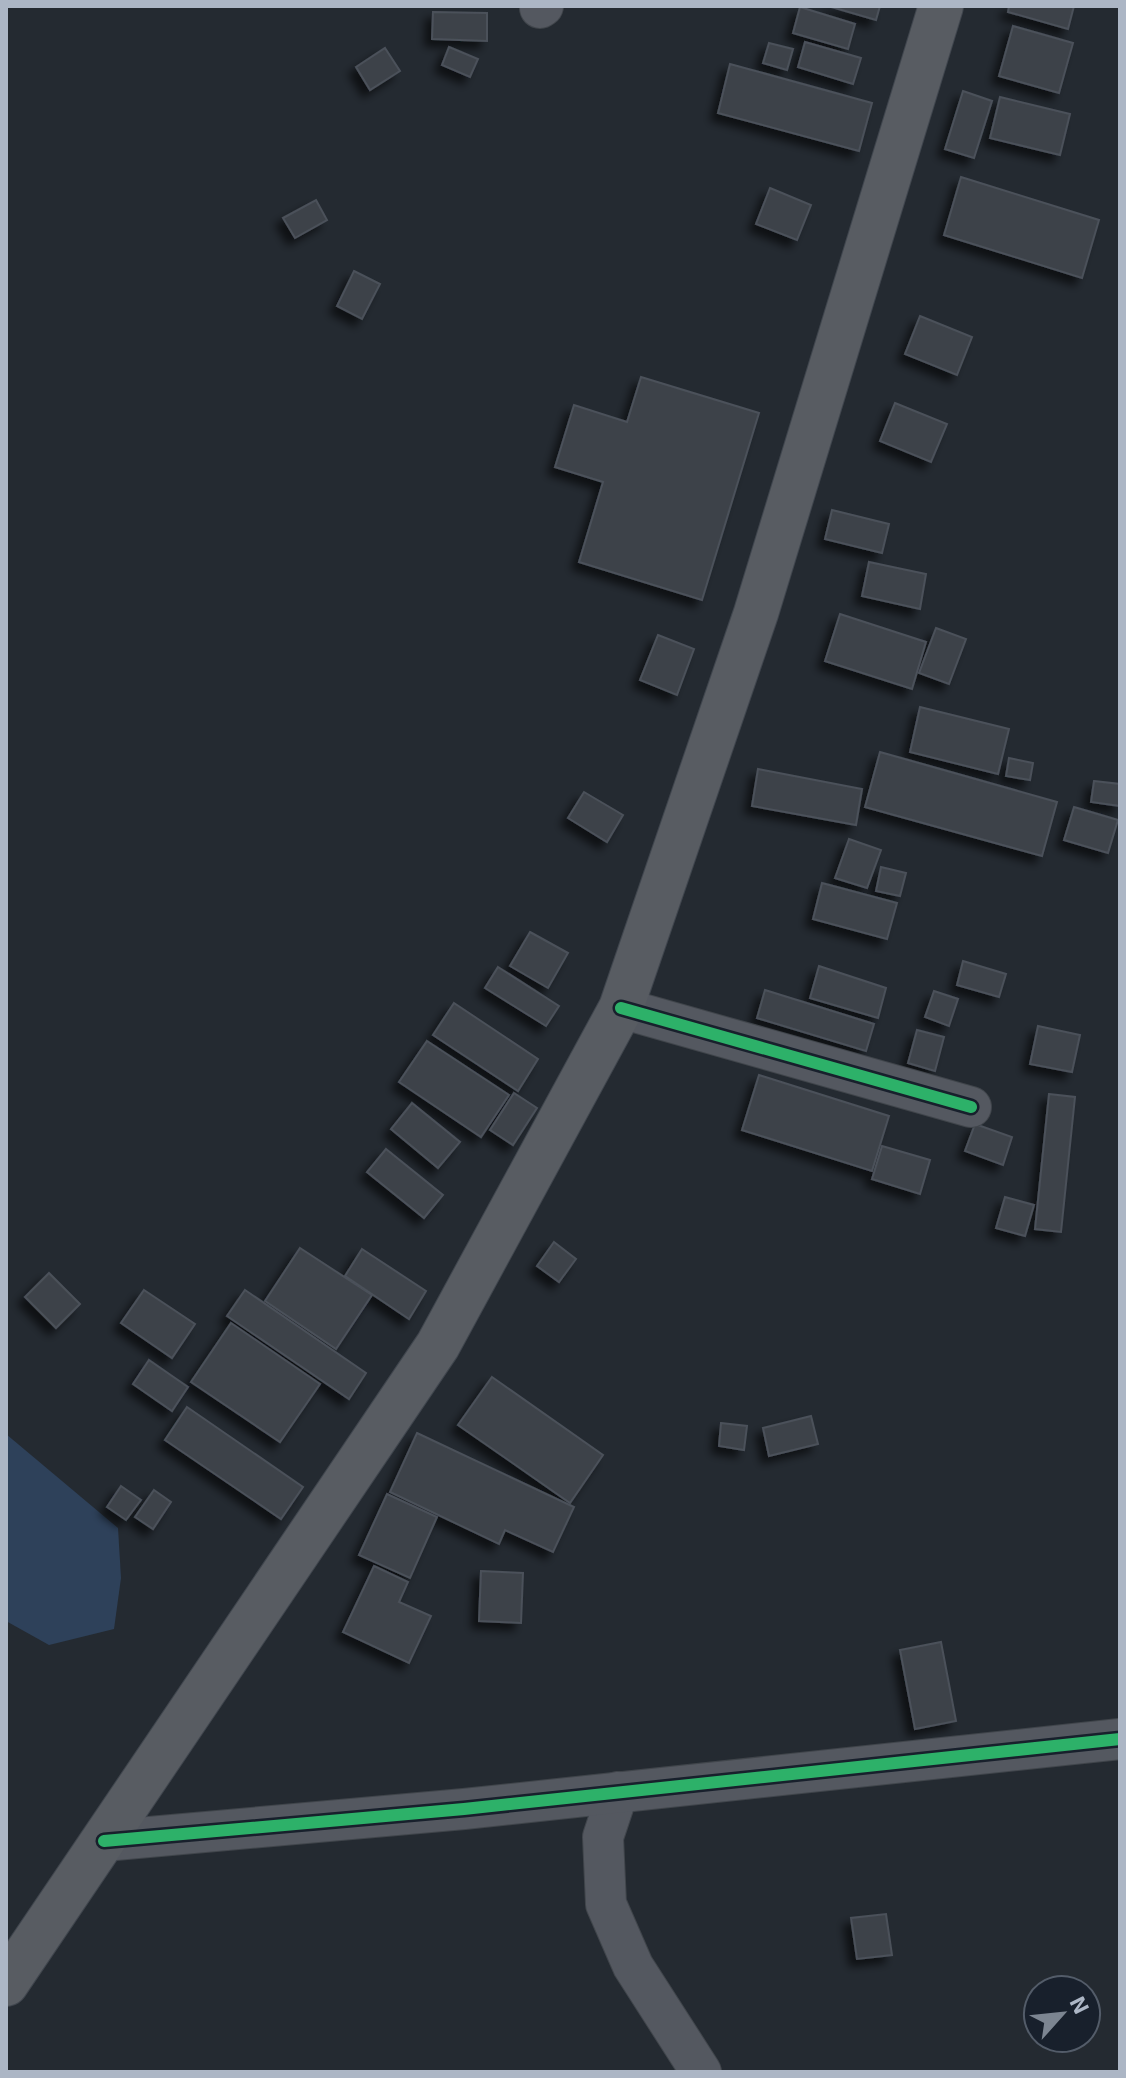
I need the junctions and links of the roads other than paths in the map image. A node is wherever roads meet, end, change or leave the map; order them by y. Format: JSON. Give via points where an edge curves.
{"nodes":[{"id":1,"x":941,"y":6,"type":"edge"},
{"id":2,"x":621,"y":1008,"type":"junction"},
{"id":3,"x":971,"y":1107,"type":"dead end"},
{"id":4,"x":1120,"y":1739,"type":"edge"},
{"id":5,"x":618,"y":1792,"type":"junction"},
{"id":6,"x":104,"y":1841,"type":"junction"},
{"id":7,"x":6,"y":1984,"type":"edge"},
{"id":8,"x":701,"y":2072,"type":"edge"}],
"edges":[{"from":1,"to":2,"type":"highway","via":[[756,613]]},
{"from":2,"to":3,"type":"street"},
{"from":2,"to":6,"type":"highway","via":[[438,1345]]},
{"from":4,"to":5,"type":"street"},
{"from":5,"to":6,"type":"street"},
{"from":5,"to":8,"type":"street","via":[[603,1837],[606,1904],[633,1966]]},
{"from":6,"to":7,"type":"highway"}]}
